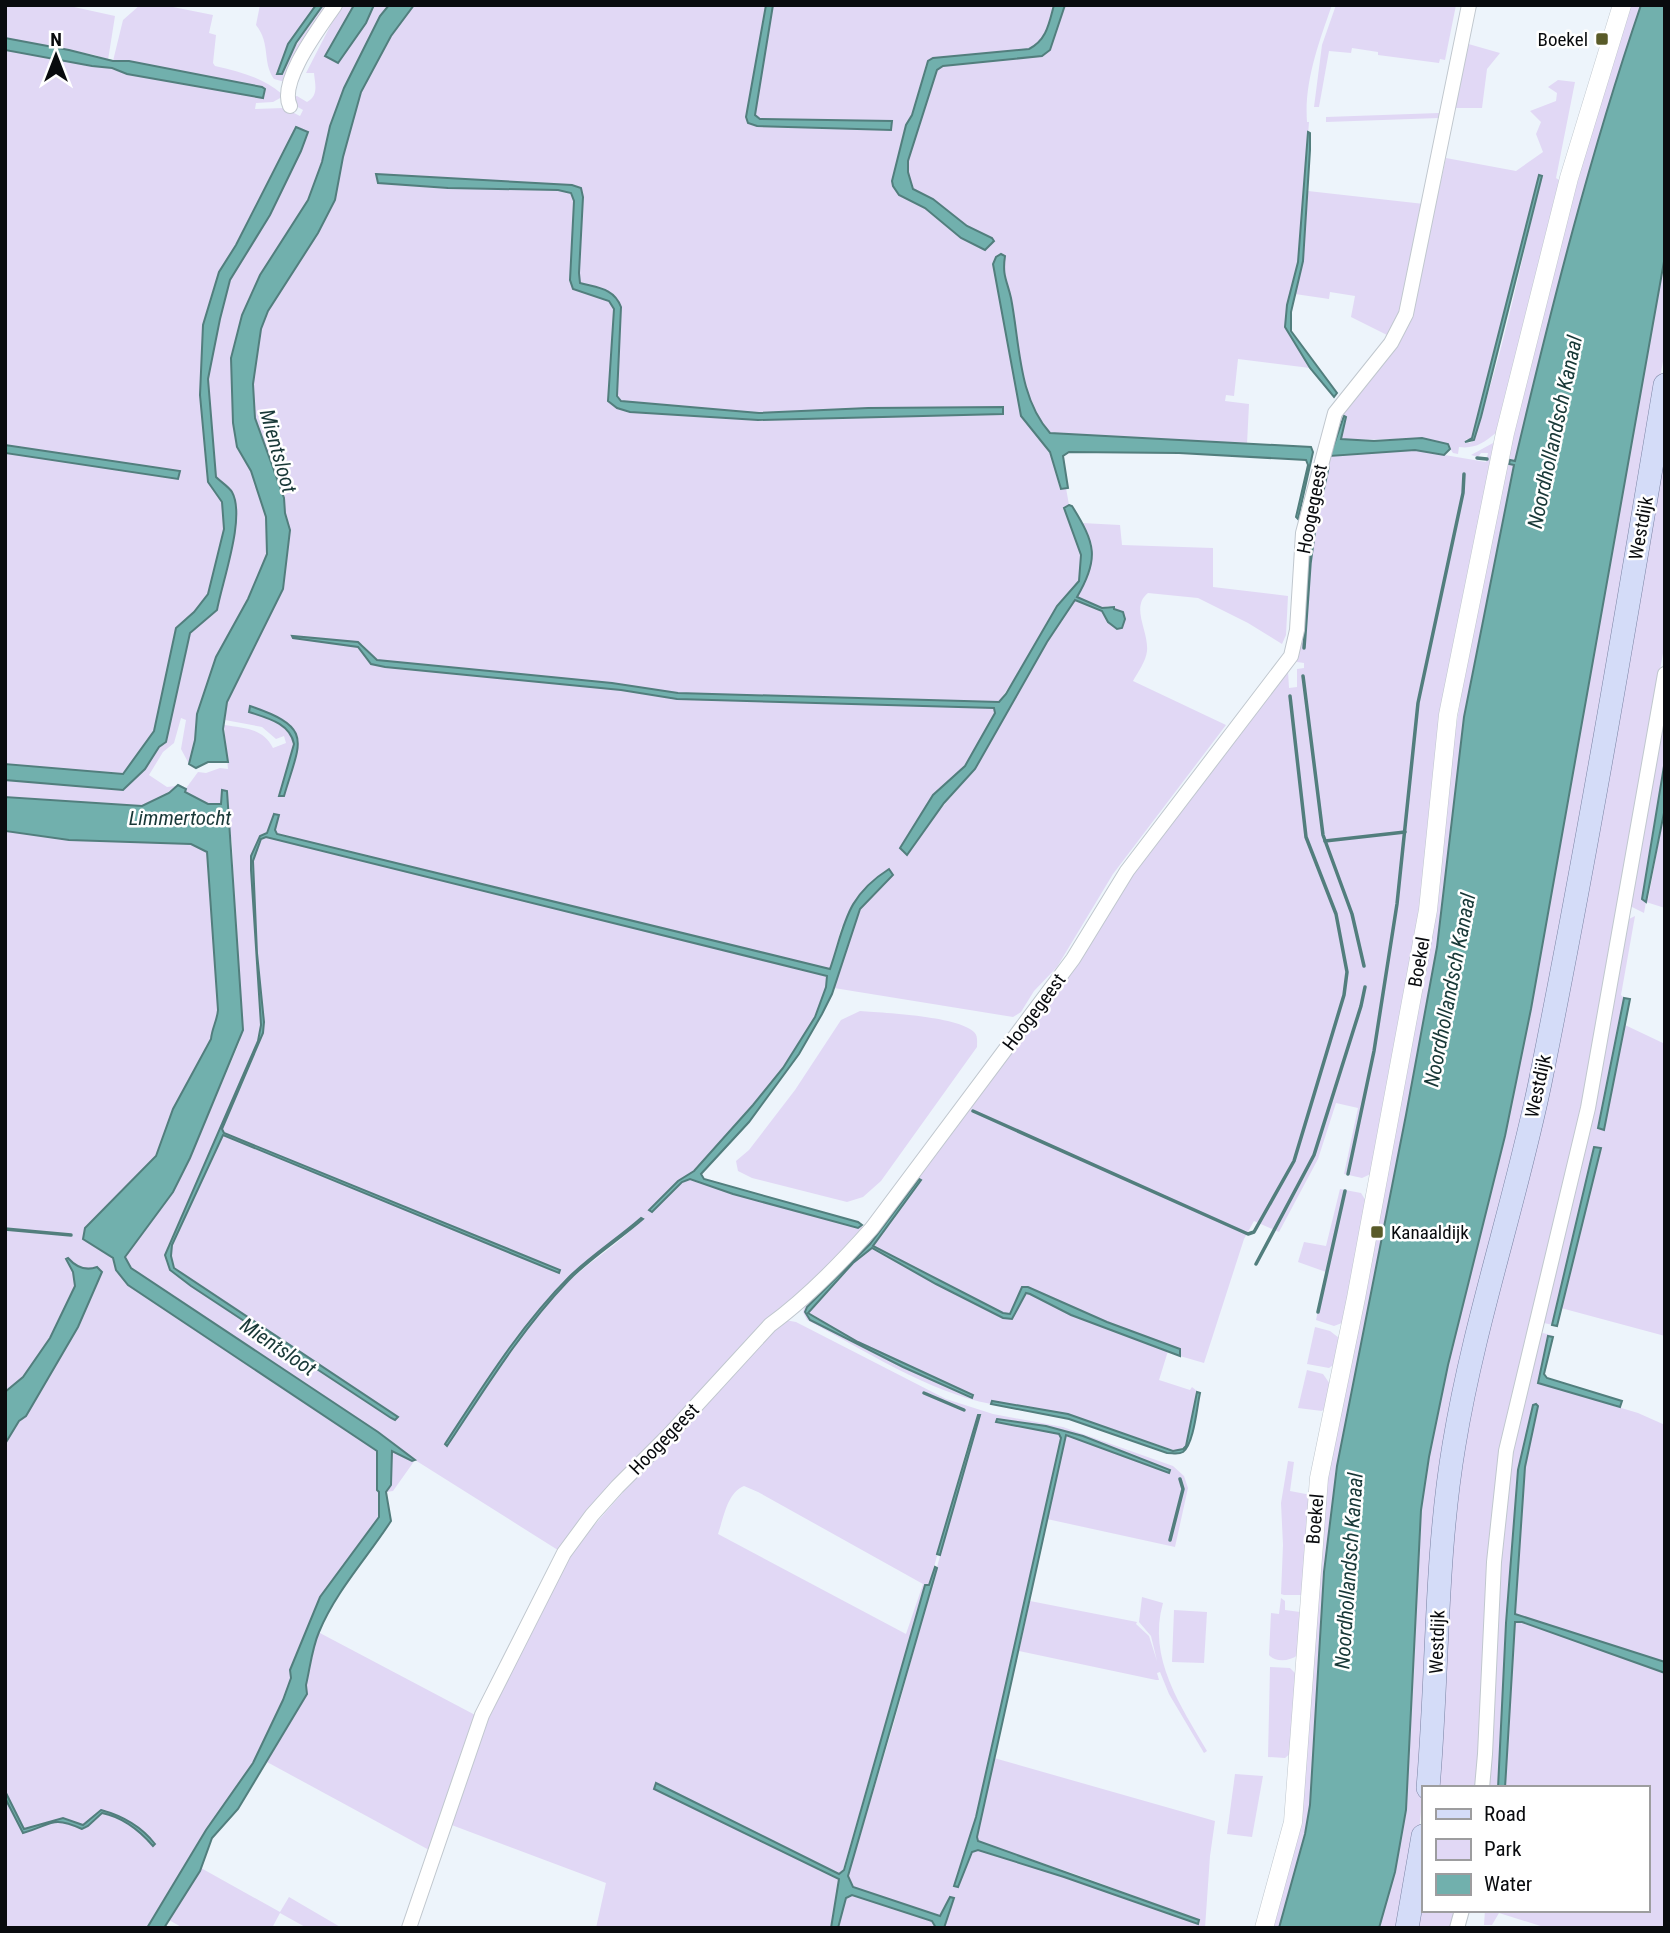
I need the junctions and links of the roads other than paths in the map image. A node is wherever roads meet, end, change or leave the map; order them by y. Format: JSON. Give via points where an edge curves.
{"nodes":[{"id":1,"x":335,"y":5,"type":"edge"},
{"id":2,"x":1469,"y":5,"type":"edge"},
{"id":3,"x":1622,"y":5,"type":"edge"},
{"id":4,"x":290,"y":106,"type":"dead end"},
{"id":5,"x":1665,"y":385,"type":"edge"},
{"id":6,"x":1665,"y":674,"type":"edge"},
{"id":7,"x":1428,"y":1786,"type":"edge"},
{"id":8,"x":1482,"y":1786,"type":"edge"},
{"id":9,"x":1422,"y":1842,"type":"edge"},
{"id":10,"x":409,"y":1928,"type":"edge"},
{"id":11,"x":1264,"y":1928,"type":"edge"},
{"id":12,"x":1407,"y":1928,"type":"edge"}],
"edges":[{"from":1,"to":4,"type":"street","via":[[302,56],[288,88]]},
{"from":2,"to":10,"type":"street","name":"Hoogegeest","via":[[1406,314],[1391,343],[1338,408],[1320,467],[1303,533],[1297,631],[1291,656],[1127,871],[1073,959],[872,1228],[846,1258],[770,1325],[570,1544],[482,1715]]},
{"from":3,"to":11,"type":"street","name":"Boekel","via":[[1569,178],[1505,433],[1448,715],[1426,922],[1319,1478],[1293,1822]]},
{"from":5,"to":7,"type":"main road","name":"Westdijk","via":[[1539,1083],[1454,1445],[1441,1543]]},
{"from":6,"to":8,"type":"street","via":[[1588,1108],[1506,1451],[1494,1562]]},
{"from":9,"to":12,"type":"main road"}]}
